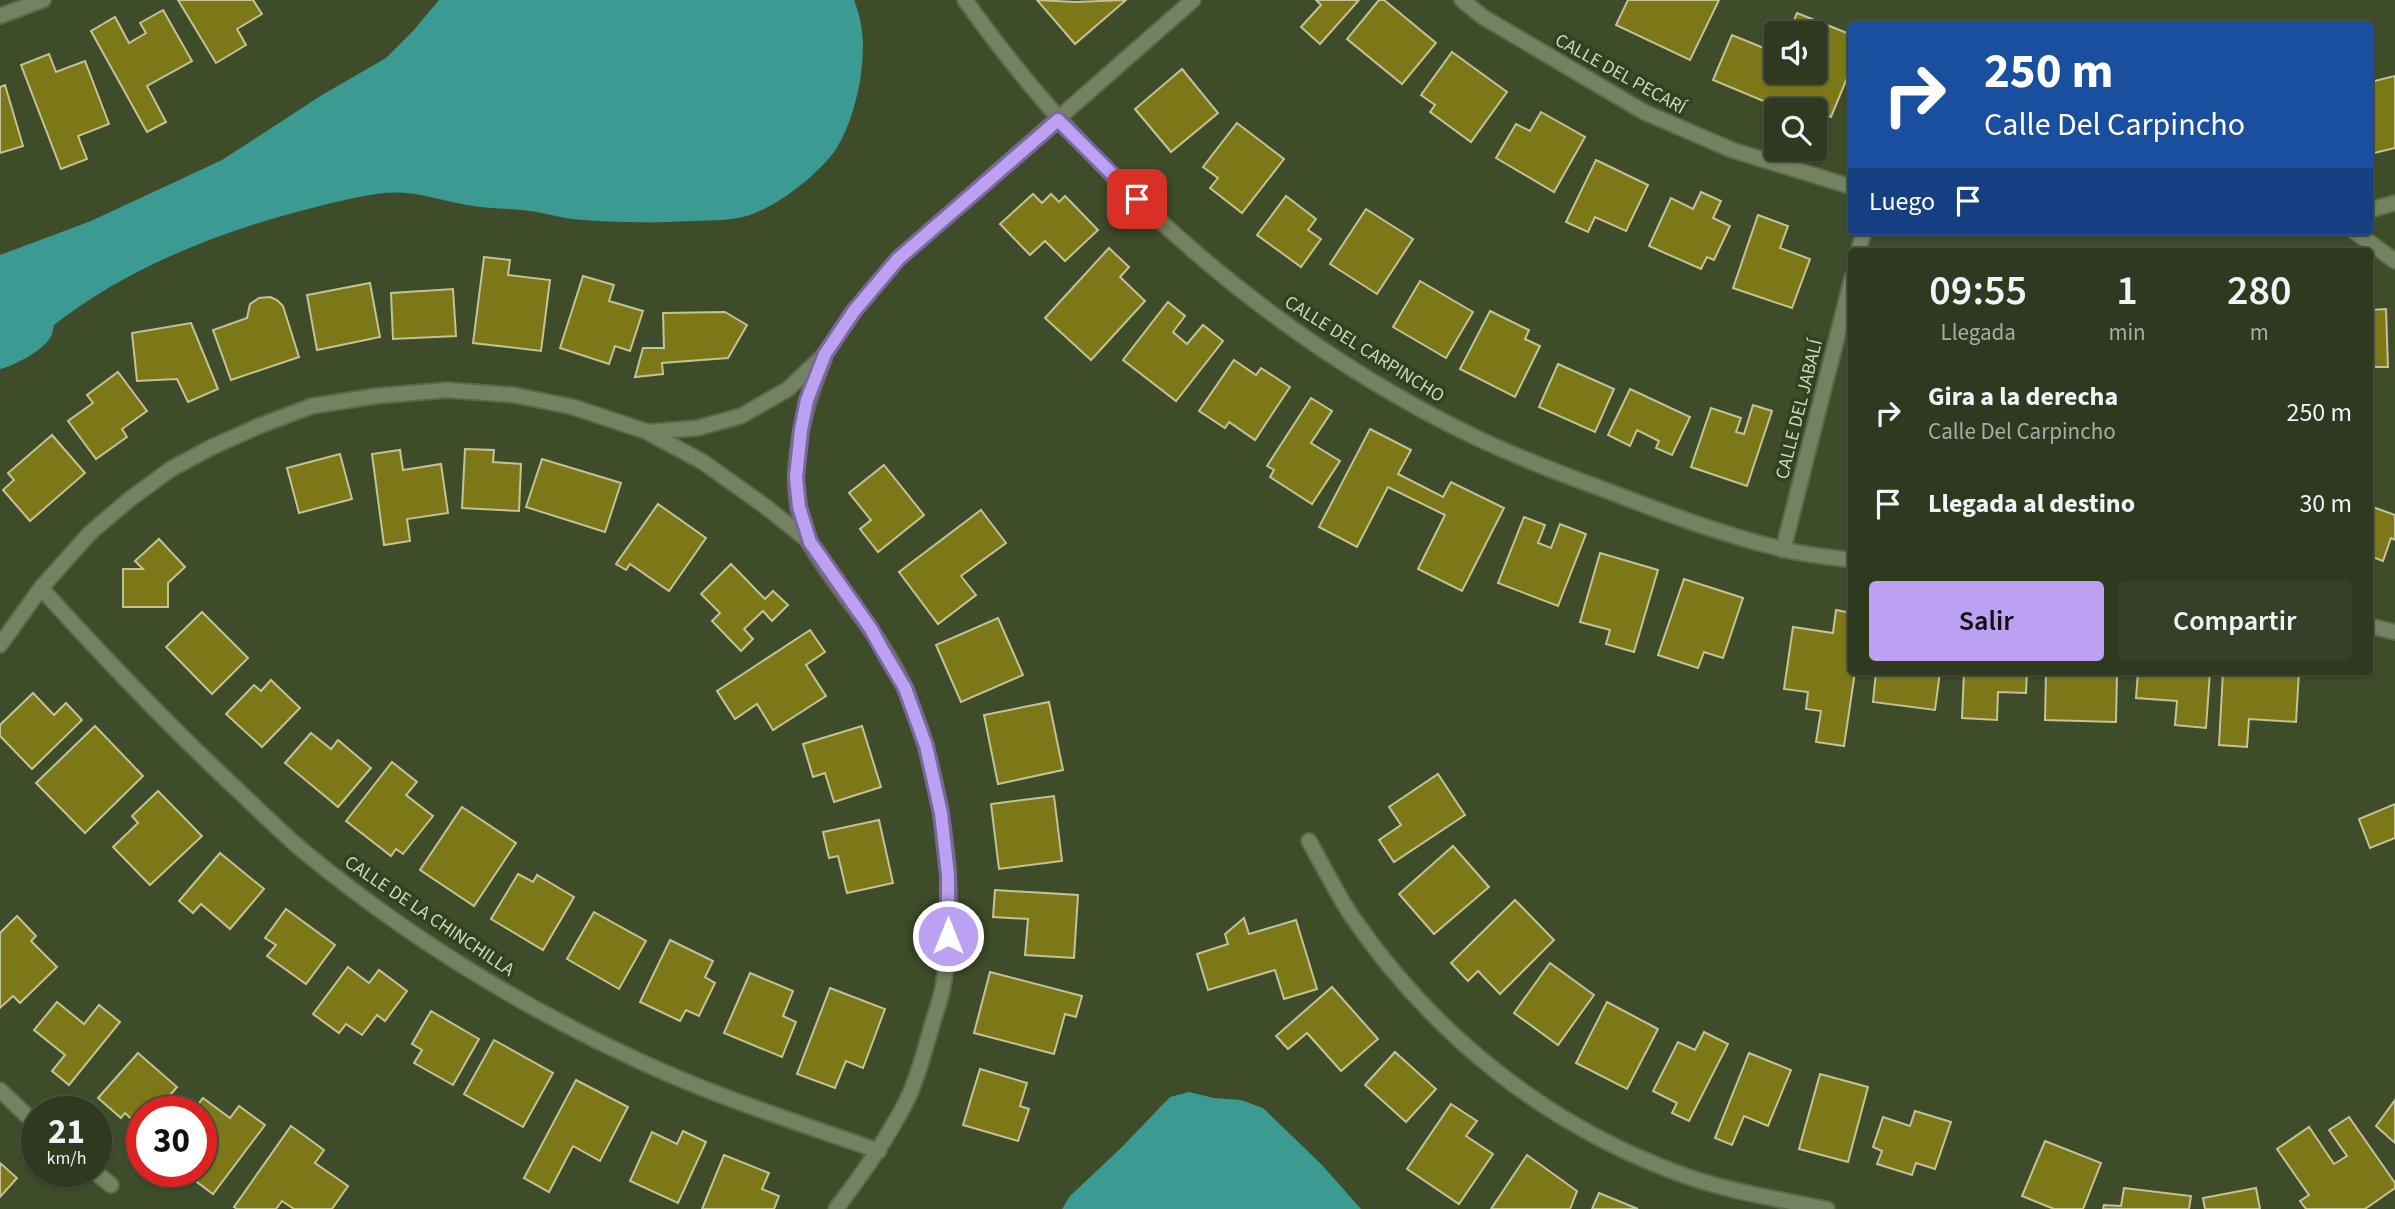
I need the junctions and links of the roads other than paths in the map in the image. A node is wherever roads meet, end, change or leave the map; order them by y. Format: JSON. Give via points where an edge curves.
{"nodes":[{"id":1,"x":43,"y":0,"type":"edge"},
{"id":2,"x":965,"y":0,"type":"edge"},
{"id":3,"x":1193,"y":0,"type":"edge"},
{"id":4,"x":1462,"y":0,"type":"edge"},
{"id":5,"x":0,"y":16,"type":"edge"},
{"id":6,"x":1058,"y":120,"type":"junction"},
{"id":7,"x":1848,"y":186,"type":"edge"},
{"id":8,"x":2395,"y":203,"type":"edge"},
{"id":9,"x":2373,"y":209,"type":"edge"},
{"id":10,"x":2359,"y":235,"type":"edge"},
{"id":11,"x":2395,"y":261,"type":"edge"},
{"id":12,"x":1848,"y":294,"type":"edge"},
{"id":13,"x":825,"y":354,"type":"junction"},
{"id":14,"x":648,"y":432,"type":"junction"},
{"id":15,"x":810,"y":542,"type":"junction"},
{"id":16,"x":1783,"y":550,"type":"junction"},
{"id":17,"x":1848,"y":559,"type":"edge"},
{"id":18,"x":41,"y":588,"type":"junction"},
{"id":19,"x":2373,"y":627,"type":"edge"},
{"id":20,"x":2395,"y":632,"type":"edge"},
{"id":21,"x":0,"y":645,"type":"edge"},
{"id":22,"x":1310,"y":841,"type":"dead end"},
{"id":23,"x":0,"y":1090,"type":"edge"},
{"id":24,"x":21,"y":1110,"type":"edge"},
{"id":25,"x":879,"y":1151,"type":"junction"},
{"id":26,"x":836,"y":1209,"type":"edge"},
{"id":27,"x":1827,"y":1209,"type":"edge"}],
"edges":[{"from":1,"to":5,"type":"street"},
{"from":2,"to":6,"type":"street","name":"CALLE DEL CARPINCHO"},
{"from":3,"to":6,"type":"street"},
{"from":4,"to":7,"type":"street","name":"CALLE DEL PECARÍ","via":[[1483,18],[1643,112],[1732,150]]},
{"from":6,"to":13,"type":"street","via":[[898,259]]},
{"from":6,"to":16,"type":"street","name":"CALLE DEL CARPINCHO","via":[[1156,219],[1232,285],[1407,401],[1478,438],[1579,481]]},
{"from":8,"to":9,"type":"street"},
{"from":10,"to":11,"type":"street"},
{"from":12,"to":16,"type":"street","name":"CALLE DEL JABALÍ"},
{"from":13,"to":14,"type":"street","via":[[788,388],[741,416],[697,428]]},
{"from":13,"to":15,"type":"street","via":[[807,400],[796,477]]},
{"from":14,"to":15,"type":"street","via":[[703,462]]},
{"from":14,"to":18,"type":"street","via":[[573,407],[447,390],[312,406],[258,426],[171,469],[90,533]]},
{"from":15,"to":25,"type":"street","via":[[871,629],[905,688],[926,746],[941,813],[948,875],[943,987],[909,1096]]},
{"from":16,"to":17,"type":"street","name":"CALLE DEL CARPINCHO"},
{"from":18,"to":21,"type":"street"},
{"from":18,"to":25,"type":"street","name":"CALLE DE LA CHINCHILLA","via":[[186,742],[302,849],[449,956],[554,1017],[667,1073]]},
{"from":19,"to":20,"type":"street"},
{"from":22,"to":27,"type":"street","via":[[1351,914],[1395,974],[1452,1035],[1502,1077],[1560,1118],[1671,1170],[1733,1190]]},
{"from":23,"to":24,"type":"street"},
{"from":25,"to":26,"type":"street"}]}
